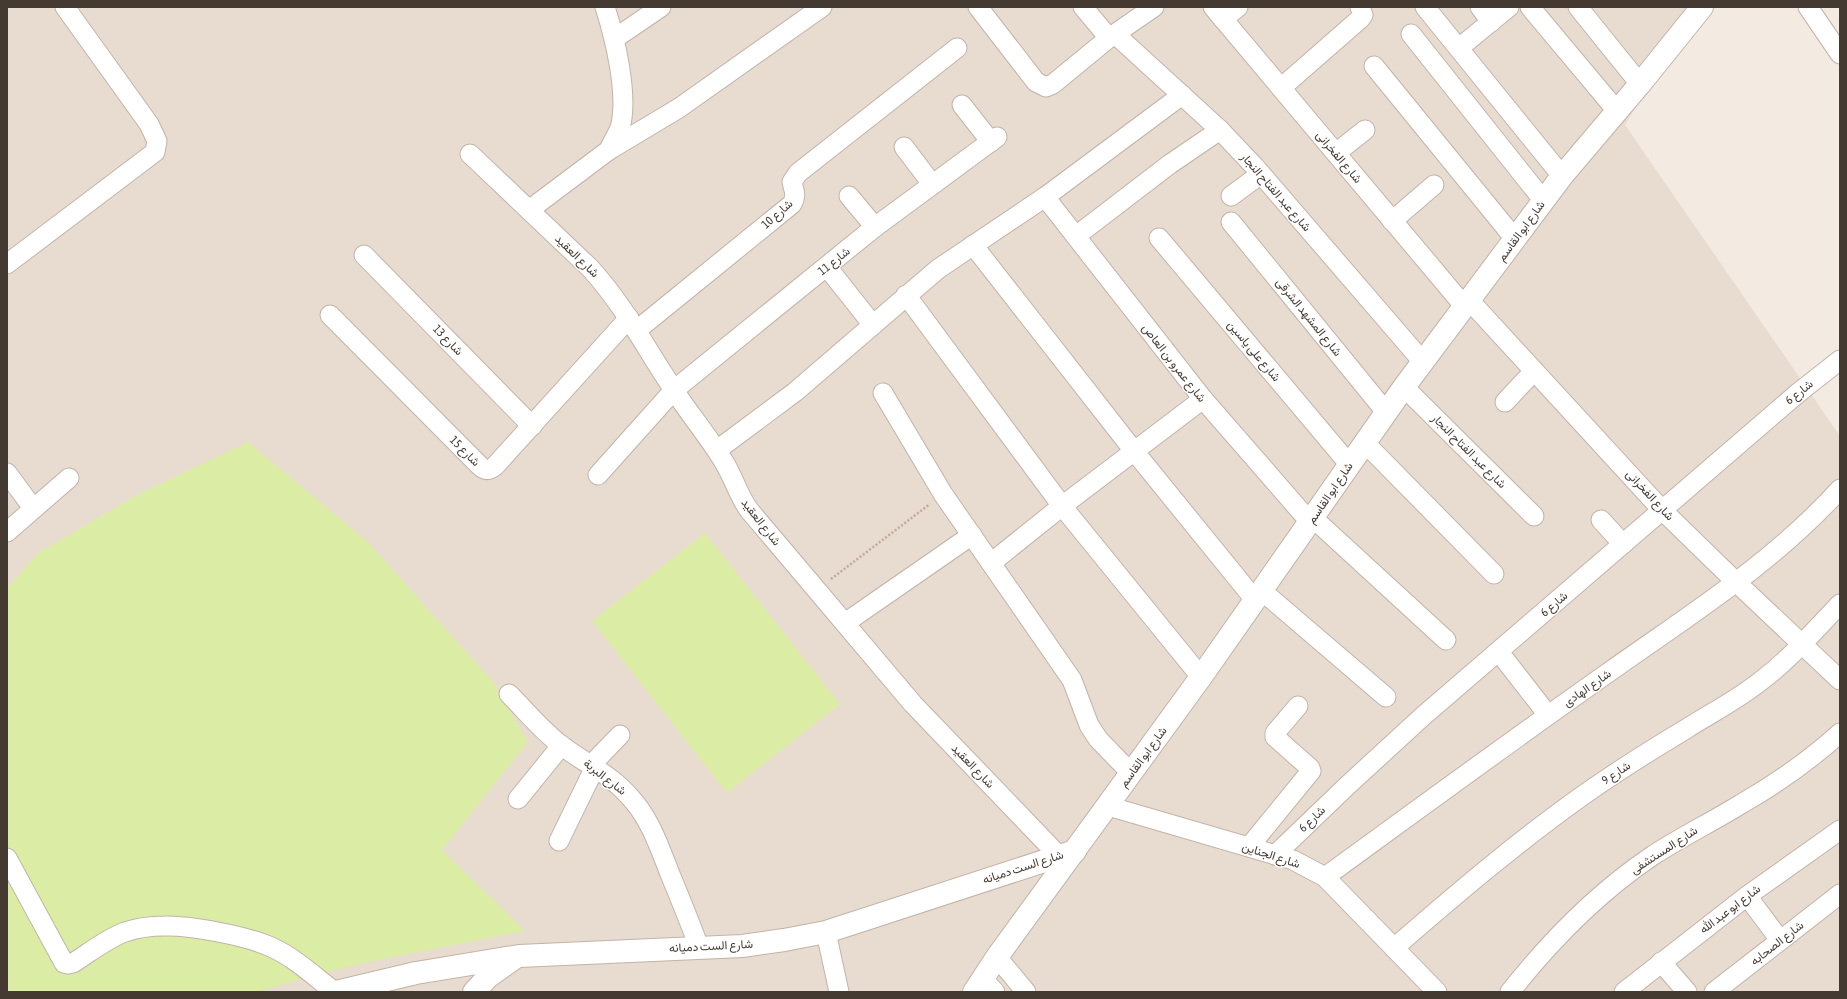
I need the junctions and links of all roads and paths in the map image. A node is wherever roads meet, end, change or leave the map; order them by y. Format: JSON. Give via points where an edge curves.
{"nodes":[{"id":1,"x":65,"y":7,"type":"edge"},
{"id":2,"x":605,"y":7,"type":"edge"},
{"id":3,"x":661,"y":7,"type":"edge"},
{"id":4,"x":822,"y":7,"type":"edge"},
{"id":5,"x":978,"y":7,"type":"edge"},
{"id":6,"x":1083,"y":7,"type":"edge"},
{"id":7,"x":1154,"y":7,"type":"edge"},
{"id":8,"x":1238,"y":7,"type":"edge"},
{"id":9,"x":1360,"y":7,"type":"edge"},
{"id":10,"x":1425,"y":7,"type":"edge"},
{"id":11,"x":1480,"y":7,"type":"edge"},
{"id":12,"x":1509,"y":7,"type":"edge"},
{"id":13,"x":1530,"y":7,"type":"edge"},
{"id":14,"x":1578,"y":7,"type":"edge"},
{"id":15,"x":1808,"y":7,"type":"edge"},
{"id":16,"x":1699,"y":8,"type":"edge"},
{"id":17,"x":1218,"y":13,"type":"edge"},
{"id":18,"x":1492,"y":22,"type":"junction"},
{"id":19,"x":1411,"y":34,"type":"dead end"},
{"id":20,"x":1112,"y":36,"type":"junction"},
{"id":21,"x":614,"y":39,"type":"junction"},
{"id":22,"x":1837,"y":43,"type":"edge"},
{"id":23,"x":957,"y":48,"type":"dead end"},
{"id":24,"x":1459,"y":48,"type":"junction"},
{"id":25,"x":1374,"y":66,"type":"dead end"},
{"id":26,"x":1640,"y":84,"type":"junction"},
{"id":27,"x":1281,"y":88,"type":"junction"},
{"id":28,"x":1182,"y":95,"type":"junction"},
{"id":29,"x":962,"y":105,"type":"dead end"},
{"id":30,"x":1617,"y":111,"type":"junction"},
{"id":31,"x":1220,"y":130,"type":"junction"},
{"id":32,"x":1365,"y":130,"type":"dead end"},
{"id":33,"x":904,"y":147,"type":"dead end"},
{"id":34,"x":609,"y":150,"type":"junction"},
{"id":35,"x":1336,"y":153,"type":"junction"},
{"id":36,"x":470,"y":154,"type":"dead end"},
{"id":37,"x":1261,"y":174,"type":"junction"},
{"id":38,"x":1562,"y":176,"type":"junction"},
{"id":39,"x":932,"y":184,"type":"junction"},
{"id":40,"x":1434,"y":185,"type":"dead end"},
{"id":41,"x":849,"y":196,"type":"dead end"},
{"id":42,"x":1231,"y":196,"type":"dead end"},
{"id":43,"x":1045,"y":197,"type":"junction"},
{"id":44,"x":1543,"y":200,"type":"junction"},
{"id":45,"x":529,"y":210,"type":"junction"},
{"id":46,"x":1392,"y":221,"type":"junction"},
{"id":47,"x":1231,"y":222,"type":"dead end"},
{"id":48,"x":875,"y":227,"type":"junction"},
{"id":49,"x":1076,"y":236,"type":"junction"},
{"id":50,"x":1159,"y":238,"type":"dead end"},
{"id":51,"x":1515,"y":239,"type":"junction"},
{"id":52,"x":973,"y":245,"type":"junction"},
{"id":53,"x":364,"y":255,"type":"dead end"},
{"id":54,"x":7,"y":264,"type":"edge"},
{"id":55,"x":827,"y":266,"type":"junction"},
{"id":56,"x":906,"y":296,"type":"junction"},
{"id":57,"x":1467,"y":304,"type":"junction"},
{"id":58,"x":330,"y":315,"type":"dead end"},
{"id":59,"x":633,"y":324,"type":"junction"},
{"id":60,"x":873,"y":325,"type":"junction"},
{"id":61,"x":1840,"y":360,"type":"edge"},
{"id":62,"x":1423,"y":362,"type":"junction"},
{"id":63,"x":1534,"y":371,"type":"junction"},
{"id":64,"x":1404,"y":387,"type":"junction"},
{"id":65,"x":674,"y":390,"type":"junction"},
{"id":66,"x":883,"y":393,"type":"dead end"},
{"id":67,"x":1203,"y":399,"type":"junction"},
{"id":68,"x":1505,"y":402,"type":"dead end"},
{"id":69,"x":1386,"y":412,"type":"junction"},
{"id":70,"x":532,"y":426,"type":"junction"},
{"id":71,"x":1364,"y":442,"type":"junction"},
{"id":72,"x":717,"y":450,"type":"junction"},
{"id":73,"x":1134,"y":451,"type":"junction"},
{"id":74,"x":1349,"y":464,"type":"junction"},
{"id":75,"x":7,"y":473,"type":"edge"},
{"id":76,"x":598,"y":475,"type":"dead end"},
{"id":77,"x":69,"y":478,"type":"dead end"},
{"id":78,"x":1840,"y":489,"type":"edge"},
{"id":79,"x":943,"y":494,"type":"junction"},
{"id":80,"x":1062,"y":506,"type":"junction"},
{"id":81,"x":34,"y":508,"type":"junction"},
{"id":82,"x":1662,"y":510,"type":"junction"},
{"id":83,"x":1534,"y":516,"type":"dead end"},
{"id":84,"x":1312,"y":520,"type":"junction"},
{"id":85,"x":1601,"y":520,"type":"dead end"},
{"id":86,"x":7,"y":532,"type":"edge"},
{"id":87,"x":972,"y":535,"type":"junction"},
{"id":88,"x":1623,"y":544,"type":"junction"},
{"id":89,"x":991,"y":563,"type":"junction"},
{"id":90,"x":1494,"y":574,"type":"dead end"},
{"id":91,"x":1736,"y":582,"type":"junction"},
{"id":92,"x":817,"y":590,"type":"junction"},
{"id":93,"x":1258,"y":595,"type":"junction"},
{"id":94,"x":1840,"y":604,"type":"edge"},
{"id":95,"x":845,"y":623,"type":"junction"},
{"id":96,"x":1446,"y":640,"type":"dead end"},
{"id":97,"x":1801,"y":644,"type":"junction"},
{"id":98,"x":1499,"y":652,"type":"junction"},
{"id":99,"x":1201,"y":677,"type":"junction"},
{"id":100,"x":1840,"y":680,"type":"edge"},
{"id":101,"x":509,"y":694,"type":"dead end"},
{"id":102,"x":1386,"y":697,"type":"dead end"},
{"id":103,"x":1298,"y":706,"type":"dead end"},
{"id":104,"x":1548,"y":715,"type":"junction"},
{"id":105,"x":1840,"y":733,"type":"edge"},
{"id":106,"x":620,"y":735,"type":"dead end"},
{"id":107,"x":561,"y":746,"type":"junction"},
{"id":108,"x":593,"y":766,"type":"junction"},
{"id":109,"x":1131,"y":773,"type":"junction"},
{"id":110,"x":518,"y":799,"type":"dead end"},
{"id":111,"x":1108,"y":806,"type":"junction"},
{"id":112,"x":1840,"y":830,"type":"edge"},
{"id":113,"x":559,"y":841,"type":"dead end"},
{"id":114,"x":1249,"y":847,"type":"junction"},
{"id":115,"x":1067,"y":853,"type":"junction"},
{"id":116,"x":1276,"y":855,"type":"junction"},
{"id":117,"x":7,"y":858,"type":"edge"},
{"id":118,"x":1325,"y":877,"type":"junction"},
{"id":119,"x":1840,"y":894,"type":"edge"},
{"id":120,"x":1747,"y":896,"type":"junction"},
{"id":121,"x":826,"y":932,"type":"junction"},
{"id":122,"x":1780,"y":940,"type":"junction"},
{"id":123,"x":699,"y":948,"type":"junction"},
{"id":124,"x":1394,"y":948,"type":"junction"},
{"id":125,"x":518,"y":956,"type":"junction"},
{"id":126,"x":997,"y":957,"type":"junction"},
{"id":127,"x":1661,"y":962,"type":"junction"},
{"id":128,"x":389,"y":986,"type":"edge"},
{"id":129,"x":984,"y":988,"type":"edge"},
{"id":130,"x":336,"y":992,"type":"edge"},
{"id":131,"x":474,"y":992,"type":"edge"},
{"id":132,"x":839,"y":992,"type":"edge"},
{"id":133,"x":1026,"y":992,"type":"edge"},
{"id":134,"x":1437,"y":992,"type":"edge"},
{"id":135,"x":1510,"y":992,"type":"edge"},
{"id":136,"x":1624,"y":992,"type":"edge"},
{"id":137,"x":1687,"y":992,"type":"edge"},
{"id":138,"x":1714,"y":992,"type":"edge"}],
"edges":[{"from":1,"to":54,"type":"street","via":[[149,124],[157,141],[155,152]]},
{"from":2,"to":21,"type":"street"},
{"from":3,"to":21,"type":"street"},
{"from":4,"to":34,"type":"street","via":[[679,108]]},
{"from":5,"to":20,"type":"street","via":[[1036,82],[1046,87]]},
{"from":6,"to":20,"type":"street","name":"شارع عبد الفتاح النجار"},
{"from":7,"to":20,"type":"street"},
{"from":8,"to":17,"type":"street"},
{"from":9,"to":27,"type":"street","via":[[1363,11],[1361,18]]},
{"from":10,"to":24,"type":"street"},
{"from":11,"to":18,"type":"street"},
{"from":12,"to":18,"type":"street"},
{"from":13,"to":30,"type":"street"},
{"from":14,"to":26,"type":"street"},
{"from":15,"to":22,"type":"street"},
{"from":16,"to":26,"type":"street","name":"شارع ابو القاسم"},
{"from":17,"to":27,"type":"street","name":"شارع الفخرانى"},
{"from":18,"to":24,"type":"street"},
{"from":19,"to":44,"type":"street"},
{"from":20,"to":28,"type":"street","name":"شارع عبد الفتاح النجار"},
{"from":21,"to":34,"type":"street","via":[[624,105],[620,128]]},
{"from":23,"to":59,"type":"street","name":"شارع 10","via":[[798,173],[792,182],[796,192],[792,204]]},
{"from":24,"to":38,"type":"street"},
{"from":25,"to":51,"type":"street"},
{"from":26,"to":30,"type":"street","name":"شارع ابو القاسم"},
{"from":27,"to":35,"type":"street","name":"شارع الفخرانى"},
{"from":28,"to":31,"type":"street","name":"شارع عبد الفتاح النجار"},
{"from":28,"to":43,"type":"street"},
{"from":29,"to":39,"type":"street","name":"شارع 11","via":[[994,140]]},
{"from":30,"to":38,"type":"street","name":"شارع ابو القاسم"},
{"from":31,"to":37,"type":"street","name":"شارع عبد الفتاح النجار"},
{"from":31,"to":49,"type":"street","via":[[1170,164]]},
{"from":32,"to":35,"type":"street"},
{"from":33,"to":39,"type":"street"},
{"from":34,"to":45,"type":"street"},
{"from":35,"to":46,"type":"street","name":"شارع الفخرانى"},
{"from":36,"to":45,"type":"street","name":"شارع العقيد"},
{"from":37,"to":42,"type":"street"},
{"from":37,"to":62,"type":"street","name":"شارع عبد الفتاح النجار"},
{"from":38,"to":44,"type":"street","name":"شارع ابو القاسم"},
{"from":39,"to":48,"type":"street","name":"شارع 11"},
{"from":40,"to":46,"type":"street"},
{"from":41,"to":48,"type":"street"},
{"from":43,"to":49,"type":"street","name":"شارع عمرو بن العاص"},
{"from":43,"to":52,"type":"street"},
{"from":44,"to":51,"type":"street","name":"شارع ابو القاسم"},
{"from":45,"to":59,"type":"street","name":"شارع العقيد","via":[[590,268],[615,296]]},
{"from":46,"to":57,"type":"street","name":"شارع الفخرانى"},
{"from":47,"to":69,"type":"street","name":"شارع المشهد الشرقى"},
{"from":48,"to":55,"type":"street","name":"شارع 11"},
{"from":49,"to":67,"type":"street","name":"شارع عمرو بن العاص"},
{"from":50,"to":74,"type":"street","name":"شارع على ياسين"},
{"from":51,"to":57,"type":"street","name":"شارع ابو القاسم"},
{"from":52,"to":56,"type":"street","via":[[938,269]]},
{"from":52,"to":73,"type":"street"},
{"from":53,"to":70,"type":"street","name":"شارع 13"},
{"from":55,"to":60,"type":"street"},
{"from":55,"to":65,"type":"street","name":"شارع 11"},
{"from":56,"to":60,"type":"street"},
{"from":56,"to":80,"type":"street"},
{"from":57,"to":62,"type":"street","name":"شارع ابو القاسم"},
{"from":57,"to":63,"type":"street","name":"شارع الفخرانى"},
{"from":58,"to":70,"type":"street","name":"شارع 15","via":[[484,470],[490,470],[495,466]]},
{"from":59,"to":65,"type":"street","name":"شارع العقيد"},
{"from":59,"to":70,"type":"street","name":"شارع 15"},
{"from":60,"to":72,"type":"street","via":[[795,392]]},
{"from":61,"to":82,"type":"street","name":"شارع 6","via":[[1798,392]]},
{"from":62,"to":64,"type":"street","name":"شارع ابو القاسم"},
{"from":63,"to":68,"type":"street"},
{"from":63,"to":82,"type":"street","name":"شارع الفخرانى"},
{"from":64,"to":69,"type":"street","name":"شارع ابو القاسم"},
{"from":64,"to":83,"type":"street","name":"شارع عبد الفتاح النجار"},
{"from":65,"to":72,"type":"street","name":"شارع العقيد"},
{"from":65,"to":76,"type":"street","name":"شارع 11"},
{"from":66,"to":79,"type":"street"},
{"from":67,"to":73,"type":"street"},
{"from":67,"to":84,"type":"street","name":"شارع عمرو بن العاص"},
{"from":69,"to":71,"type":"street","name":"شارع ابو القاسم"},
{"from":71,"to":74,"type":"street","name":"شارع ابو القاسم"},
{"from":71,"to":90,"type":"street"},
{"from":72,"to":92,"type":"street","name":"شارع العقيد","via":[[743,502]]},
{"from":73,"to":80,"type":"street"},
{"from":73,"to":93,"type":"street"},
{"from":74,"to":84,"type":"street","name":"شارع ابو القاسم"},
{"from":75,"to":81,"type":"street"},
{"from":77,"to":81,"type":"street"},
{"from":78,"to":91,"type":"street","name":"شارع الهادى","via":[[1797,533]]},
{"from":79,"to":87,"type":"street"},
{"from":79,"to":92,"type":"path"},
{"from":80,"to":89,"type":"street"},
{"from":80,"to":99,"type":"street"},
{"from":81,"to":86,"type":"street"},
{"from":82,"to":88,"type":"street","name":"شارع 6"},
{"from":82,"to":91,"type":"street","name":"شارع الفخرانى"},
{"from":84,"to":93,"type":"street","name":"شارع ابو القاسم"},
{"from":84,"to":96,"type":"street","name":"شارع عمرو بن العاص"},
{"from":85,"to":88,"type":"street"},
{"from":87,"to":89,"type":"street"},
{"from":87,"to":95,"type":"street"},
{"from":88,"to":98,"type":"street","name":"شارع 6"},
{"from":89,"to":109,"type":"street","via":[[1072,680],[1089,725],[1098,739]]},
{"from":91,"to":97,"type":"street","name":"شارع الفخرانى"},
{"from":91,"to":104,"type":"street","name":"شارع الهادى"},
{"from":92,"to":95,"type":"street","name":"شارع العقيد"},
{"from":93,"to":99,"type":"street","name":"شارع ابو القاسم"},
{"from":93,"to":102,"type":"street"},
{"from":94,"to":97,"type":"street","name":"شارع 9"},
{"from":95,"to":115,"type":"street","name":"شارع العقيد","via":[[913,704]]},
{"from":97,"to":100,"type":"street","name":"شارع الفخرانى"},
{"from":97,"to":124,"type":"street","name":"شارع 9","via":[[1757,684],[1649,751],[1517,844]]},
{"from":98,"to":104,"type":"street"},
{"from":98,"to":116,"type":"street","name":"شارع 6","via":[[1359,774]]},
{"from":99,"to":109,"type":"street","name":"شارع ابو القاسم"},
{"from":101,"to":107,"type":"street","name":"شارع البربة"},
{"from":103,"to":114,"type":"street","via":[[1275,733],[1275,738],[1311,771]]},
{"from":104,"to":118,"type":"street","name":"شارع الهادى"},
{"from":105,"to":135,"type":"street","name":"شارع المستشفى","via":[[1787,774],[1742,804],[1652,856],[1612,886],[1574,918]]},
{"from":106,"to":108,"type":"street"},
{"from":107,"to":108,"type":"street","name":"شارع البربة"},
{"from":107,"to":110,"type":"street"},
{"from":108,"to":113,"type":"street"},
{"from":108,"to":123,"type":"street","name":"شارع البربة","via":[[629,796],[652,828]]},
{"from":109,"to":111,"type":"street","name":"شارع ابو القاسم"},
{"from":111,"to":114,"type":"street","name":"شارع الجناين"},
{"from":111,"to":115,"type":"street","name":"شارع ابو القاسم"},
{"from":112,"to":120,"type":"street","name":"شارع ابو عبد الله"},
{"from":114,"to":116,"type":"street","name":"شارع الجناين"},
{"from":115,"to":121,"type":"street","name":"شارع الست دميانه"},
{"from":115,"to":126,"type":"street","name":"شارع ابو القاسم"},
{"from":116,"to":118,"type":"street","name":"شارع الجناين","via":[[1293,860]]},
{"from":117,"to":130,"type":"street","via":[[64,963],[73,963],[124,933],[150,927],[177,926],[248,939],[271,947],[292,959]]},
{"from":118,"to":124,"type":"street","name":"شارع الجناين"},
{"from":119,"to":122,"type":"street","name":"شارع الصحابه"},
{"from":120,"to":122,"type":"street"},
{"from":120,"to":127,"type":"street","name":"شارع ابو عبد الله"},
{"from":121,"to":123,"type":"street","name":"شارع الست دميانه","via":[[742,946]]},
{"from":121,"to":132,"type":"street"},
{"from":122,"to":138,"type":"street","name":"شارع الصحابه"},
{"from":123,"to":125,"type":"street","name":"شارع الست دميانه"},
{"from":124,"to":134,"type":"street","name":"شارع الجناين"},
{"from":125,"to":128,"type":"street","name":"شارع الست دميانه","via":[[450,966]]},
{"from":125,"to":131,"type":"street","via":[[488,977]]},
{"from":126,"to":129,"type":"street","name":"شارع ابو القاسم"},
{"from":126,"to":133,"type":"street"},
{"from":127,"to":136,"type":"street","name":"شارع ابو عبد الله"},
{"from":127,"to":137,"type":"street"},
{"from":128,"to":130,"type":"street","name":"شارع الست دميانه"}]}
